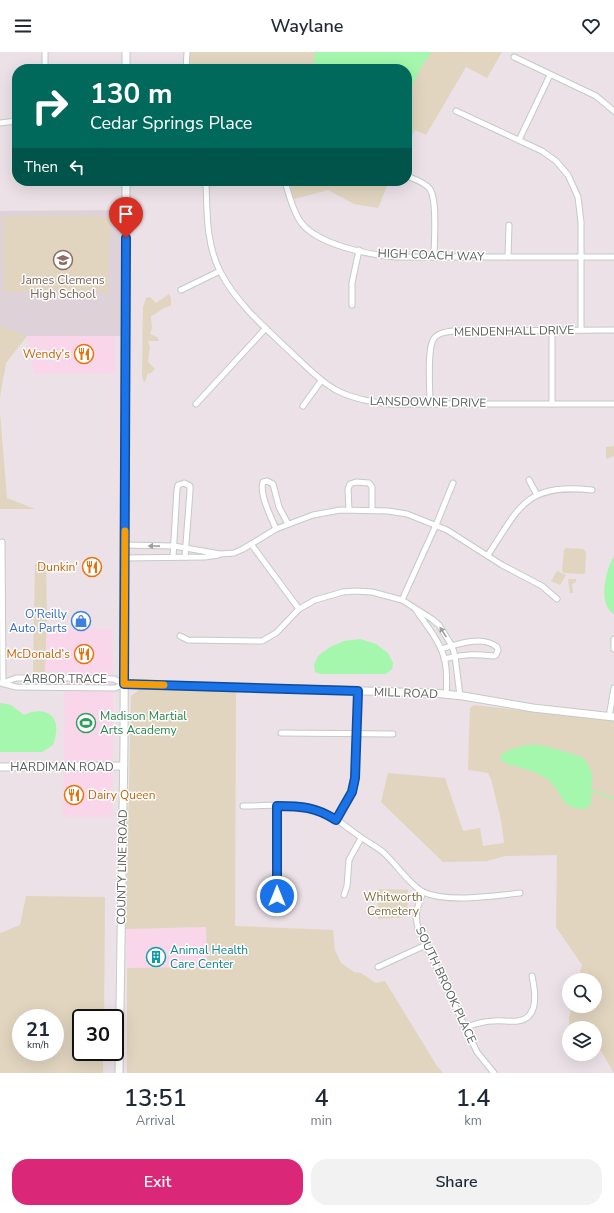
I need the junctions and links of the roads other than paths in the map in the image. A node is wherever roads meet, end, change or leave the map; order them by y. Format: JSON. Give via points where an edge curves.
{"nodes":[{"id":1,"x":45,"y":52,"type":"edge"},
{"id":2,"x":126,"y":52,"type":"edge"},
{"id":3,"x":187,"y":52,"type":"edge"},
{"id":4,"x":514,"y":57,"type":"dead end"},
{"id":5,"x":45,"y":64,"type":"edge"},
{"id":6,"x":126,"y":64,"type":"edge"},
{"id":7,"x":186,"y":64,"type":"edge"},
{"id":8,"x":550,"y":75,"type":"junction"},
{"id":9,"x":456,"y":111,"type":"dead end"},
{"id":10,"x":614,"y":111,"type":"edge"},
{"id":11,"x":12,"y":122,"type":"edge"},
{"id":12,"x":0,"y":123,"type":"edge"},
{"id":13,"x":519,"y":140,"type":"junction"},
{"id":14,"x":412,"y":178,"type":"edge"},
{"id":15,"x":126,"y":186,"type":"edge"},
{"id":16,"x":206,"y":186,"type":"edge"},
{"id":17,"x":286,"y":186,"type":"edge"},
{"id":18,"x":508,"y":225,"type":"dead end"},
{"id":19,"x":359,"y":250,"type":"junction"},
{"id":20,"x":434,"y":257,"type":"junction"},
{"id":21,"x":508,"y":257,"type":"junction"},
{"id":22,"x":581,"y":257,"type":"junction"},
{"id":23,"x":614,"y":258,"type":"edge"},
{"id":24,"x":220,"y":271,"type":"junction"},
{"id":25,"x":181,"y":290,"type":"dead end"},
{"id":26,"x":352,"y":305,"type":"dead end"},
{"id":27,"x":266,"y":328,"type":"junction"},
{"id":28,"x":581,"y":330,"type":"junction"},
{"id":29,"x":614,"y":330,"type":"edge"},
{"id":30,"x":552,"y":331,"type":"junction"},
{"id":31,"x":322,"y":381,"type":"junction"},
{"id":32,"x":196,"y":404,"type":"dead end"},
{"id":33,"x":430,"y":404,"type":"junction"},
{"id":34,"x":552,"y":404,"type":"junction"},
{"id":35,"x":614,"y":404,"type":"edge"},
{"id":36,"x":303,"y":406,"type":"dead end"},
{"id":37,"x":529,"y":480,"type":"dead end"},
{"id":38,"x":453,"y":483,"type":"dead end"},
{"id":39,"x":592,"y":490,"type":"dead end"},
{"id":40,"x":537,"y":495,"type":"junction"},
{"id":41,"x":349,"y":510,"type":"junction"},
{"id":42,"x":372,"y":510,"type":"junction"},
{"id":43,"x":288,"y":524,"type":"junction"},
{"id":44,"x":436,"y":525,"type":"junction"},
{"id":45,"x":276,"y":529,"type":"junction"},
{"id":46,"x":2,"y":542,"type":"dead end"},
{"id":47,"x":251,"y":544,"type":"junction"},
{"id":48,"x":125,"y":545,"type":"junction"},
{"id":49,"x":174,"y":546,"type":"junction"},
{"id":50,"x":185,"y":547,"type":"junction"},
{"id":51,"x":220,"y":554,"type":"junction"},
{"id":52,"x":488,"y":555,"type":"junction"},
{"id":53,"x":173,"y":557,"type":"junction"},
{"id":54,"x":185,"y":557,"type":"junction"},
{"id":55,"x":125,"y":558,"type":"junction"},
{"id":56,"x":557,"y":599,"type":"dead end"},
{"id":57,"x":402,"y":600,"type":"junction"},
{"id":58,"x":299,"y":609,"type":"junction"},
{"id":59,"x":415,"y":609,"type":"junction"},
{"id":60,"x":180,"y":636,"type":"dead end"},
{"id":61,"x":614,"y":639,"type":"edge"},
{"id":62,"x":452,"y":646,"type":"junction"},
{"id":63,"x":441,"y":649,"type":"junction"},
{"id":64,"x":614,"y":649,"type":"edge"},
{"id":65,"x":455,"y":656,"type":"junction"},
{"id":66,"x":444,"y":660,"type":"junction"},
{"id":67,"x":2,"y":683,"type":"edge"},
{"id":68,"x":124,"y":684,"type":"junction"},
{"id":69,"x":614,"y":688,"type":"edge"},
{"id":70,"x":358,"y":691,"type":"junction"},
{"id":71,"x":446,"y":695,"type":"junction"},
{"id":72,"x":460,"y":696,"type":"junction"},
{"id":73,"x":612,"y":717,"type":"edge"},
{"id":74,"x":281,"y":733,"type":"dead end"},
{"id":75,"x":357,"y":734,"type":"junction"},
{"id":76,"x":393,"y":734,"type":"dead end"},
{"id":77,"x":123,"y":766,"type":"junction"},
{"id":78,"x":0,"y":767,"type":"edge"},
{"id":79,"x":243,"y":806,"type":"dead end"},
{"id":80,"x":277,"y":806,"type":"junction"},
{"id":81,"x":336,"y":820,"type":"junction"},
{"id":82,"x":361,"y":838,"type":"junction"},
{"id":83,"x":423,"y":892,"type":"junction"},
{"id":84,"x":520,"y":893,"type":"dead end"},
{"id":85,"x":344,"y":895,"type":"dead end"},
{"id":86,"x":277,"y":910,"type":"dead end"},
{"id":87,"x":426,"y":944,"type":"junction"},
{"id":88,"x":378,"y":967,"type":"dead end"},
{"id":89,"x":532,"y":976,"type":"dead end"},
{"id":90,"x":466,"y":1027,"type":"junction"},
{"id":91,"x":119,"y":1073,"type":"edge"},
{"id":92,"x":494,"y":1073,"type":"edge"}],
"edges":[{"from":1,"to":5,"type":"street"},
{"from":2,"to":6,"type":"main road"},
{"from":3,"to":7,"type":"street"},
{"from":4,"to":8,"type":"street"},
{"from":8,"to":10,"type":"street","via":[[596,96]]},
{"from":8,"to":13,"type":"street"},
{"from":9,"to":13,"type":"street"},
{"from":11,"to":12,"type":"street"},
{"from":13,"to":22,"type":"street","via":[[556,161],[575,187],[581,222]]},
{"from":14,"to":20,"type":"street","via":[[430,188],[435,199]]},
{"from":15,"to":48,"type":"main road","name":"COUNTY LINE ROAD"},
{"from":16,"to":24,"type":"street","name":"LANSDOWNE DRIVE","via":[[207,218],[212,249]]},
{"from":17,"to":19,"type":"street","name":"HIGH COACH WAY","via":[[292,206],[306,228],[325,240]]},
{"from":18,"to":21,"type":"street"},
{"from":19,"to":20,"type":"street","name":"HIGH COACH WAY","via":[[386,256]]},
{"from":19,"to":26,"type":"street","via":[[352,283]]},
{"from":20,"to":21,"type":"street","name":"HIGH COACH WAY"},
{"from":21,"to":22,"type":"street","name":"HIGH COACH WAY"},
{"from":22,"to":23,"type":"street","name":"HIGH COACH WAY"},
{"from":22,"to":28,"type":"street"},
{"from":24,"to":25,"type":"street"},
{"from":24,"to":27,"type":"street","name":"LANSDOWNE DRIVE","via":[[236,296]]},
{"from":27,"to":31,"type":"street","name":"LANSDOWNE DRIVE"},
{"from":27,"to":32,"type":"street"},
{"from":28,"to":29,"type":"street","name":"MENDENHALL DRIVE"},
{"from":28,"to":30,"type":"street","name":"MENDENHALL DRIVE"},
{"from":30,"to":33,"type":"street","name":"MENDENHALL DRIVE","via":[[442,332],[433,339],[430,351]]},
{"from":30,"to":34,"type":"street"},
{"from":31,"to":33,"type":"street","name":"LANSDOWNE DRIVE","via":[[335,390],[362,400],[389,404]]},
{"from":31,"to":36,"type":"street"},
{"from":33,"to":34,"type":"street","name":"LANSDOWNE DRIVE"},
{"from":34,"to":35,"type":"street","name":"LANSDOWNE DRIVE"},
{"from":37,"to":40,"type":"street"},
{"from":38,"to":44,"type":"street"},
{"from":39,"to":40,"type":"street","via":[[557,490]]},
{"from":40,"to":52,"type":"street","via":[[520,507]]},
{"from":41,"to":42,"type":"street"},
{"from":41,"to":42,"type":"street","via":[[348,489],[350,484],[356,482],[369,483],[372,487]]},
{"from":41,"to":43,"type":"street","via":[[313,515]]},
{"from":42,"to":44,"type":"street","via":[[407,514]]},
{"from":43,"to":45,"type":"street"},
{"from":43,"to":45,"type":"street","via":[[279,507],[273,484],[267,480],[262,486],[267,508]]},
{"from":44,"to":52,"type":"street"},
{"from":44,"to":57,"type":"street"},
{"from":45,"to":47,"type":"street"},
{"from":46,"to":67,"type":"street"},
{"from":47,"to":51,"type":"street","via":[[234,553]]},
{"from":47,"to":58,"type":"street"},
{"from":49,"to":48,"type":"street","one_way":true},
{"from":48,"to":55,"type":"main road","name":"COUNTY LINE ROAD"},
{"from":49,"to":50,"type":"street"},
{"from":49,"to":50,"type":"street","via":[[177,489],[178,485],[184,482],[190,486]]},
{"from":49,"to":53,"type":"street"},
{"from":50,"to":51,"type":"street"},
{"from":50,"to":54,"type":"street"},
{"from":51,"to":54,"type":"street"},
{"from":52,"to":56,"type":"street","via":[[542,586]]},
{"from":53,"to":54,"type":"street"},
{"from":53,"to":55,"type":"street"},
{"from":55,"to":68,"type":"main road","name":"COUNTY LINE ROAD"},
{"from":57,"to":58,"type":"street","via":[[372,592],[355,591],[315,600]]},
{"from":57,"to":59,"type":"street"},
{"from":58,"to":60,"type":"street","via":[[276,633],[262,640],[188,640]]},
{"from":62,"to":59,"type":"street","one_way":true,"via":[[439,625]]},
{"from":59,"to":63,"type":"street"},
{"from":61,"to":64,"type":"street"},
{"from":62,"to":63,"type":"street"},
{"from":62,"to":65,"type":"street"},
{"from":62,"to":65,"type":"street","via":[[480,642],[494,645],[498,650],[494,656]]},
{"from":63,"to":66,"type":"street"},
{"from":65,"to":66,"type":"street"},
{"from":65,"to":72,"type":"street"},
{"from":66,"to":71,"type":"street"},
{"from":67,"to":68,"type":"street","name":"ARBOR TRACE","via":[[16,687],[115,688]]},
{"from":67,"to":68,"type":"street","name":"ARBOR TRACE","via":[[16,678],[56,678],[114,679]]},
{"from":68,"to":70,"type":"main road","name":"MILL ROAD"},
{"from":68,"to":77,"type":"main road","name":"COUNTY LINE ROAD"},
{"from":69,"to":73,"type":"street"},
{"from":70,"to":71,"type":"main road","name":"MILL ROAD"},
{"from":70,"to":75,"type":"street"},
{"from":71,"to":72,"type":"main road","name":"MILL ROAD"},
{"from":72,"to":73,"type":"main road","name":"MILL ROAD"},
{"from":74,"to":75,"type":"street"},
{"from":75,"to":76,"type":"street"},
{"from":75,"to":81,"type":"street","via":[[354,782]]},
{"from":77,"to":78,"type":"main road","name":"HARDIMAN ROAD"},
{"from":77,"to":91,"type":"main road","name":"COUNTY LINE ROAD"},
{"from":79,"to":80,"type":"street"},
{"from":80,"to":81,"type":"street","via":[[311,808],[325,812]]},
{"from":80,"to":86,"type":"street"},
{"from":81,"to":82,"type":"street"},
{"from":82,"to":83,"type":"street","via":[[383,853]]},
{"from":82,"to":85,"type":"street","via":[[349,860]]},
{"from":83,"to":84,"type":"street","via":[[453,897]]},
{"from":83,"to":87,"type":"street","name":"SOUTH BROOK PLACE","via":[[416,911],[416,920]]},
{"from":87,"to":88,"type":"street"},
{"from":87,"to":90,"type":"street","name":"SOUTH BROOK PLACE"},
{"from":89,"to":90,"type":"street","via":[[535,1002],[526,1018],[492,1021]]},
{"from":90,"to":92,"type":"street","name":"SOUTH BROOK PLACE","via":[[477,1052]]}]}
